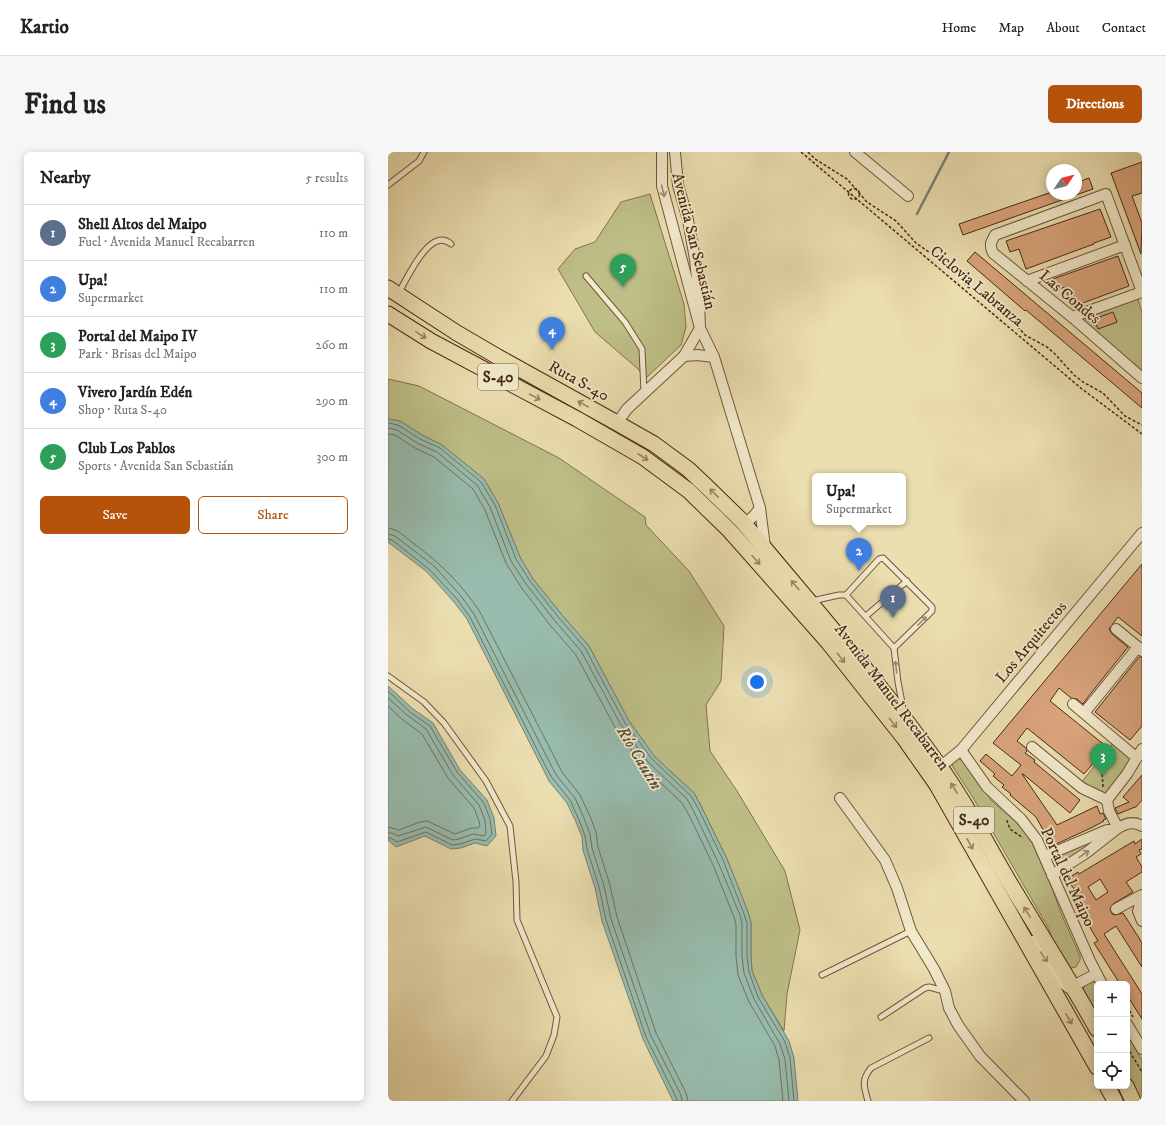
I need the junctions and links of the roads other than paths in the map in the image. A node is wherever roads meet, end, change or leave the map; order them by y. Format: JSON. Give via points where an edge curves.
{"nodes":[{"id":1,"x":662,"y":152,"type":"edge"},
{"id":2,"x":675,"y":152,"type":"edge"},
{"id":3,"x":855,"y":152,"type":"edge"},
{"id":4,"x":423,"y":153,"type":"edge"},
{"id":5,"x":388,"y":185,"type":"edge"},
{"id":6,"x":908,"y":196,"type":"dead end"},
{"id":7,"x":451,"y":244,"type":"dead end"},
{"id":8,"x":1125,"y":245,"type":"junction"},
{"id":9,"x":586,"y":276,"type":"dead end"},
{"id":10,"x":1027,"y":281,"type":"junction"},
{"id":11,"x":393,"y":292,"type":"edge"},
{"id":12,"x":1142,"y":292,"type":"edge"},
{"id":13,"x":388,"y":314,"type":"edge"},
{"id":14,"x":1072,"y":318,"type":"junction"},
{"id":15,"x":700,"y":328,"type":"junction"},
{"id":16,"x":684,"y":356,"type":"junction"},
{"id":17,"x":714,"y":357,"type":"junction"},
{"id":18,"x":1142,"y":378,"type":"edge"},
{"id":19,"x":644,"y":393,"type":"junction"},
{"id":20,"x":617,"y":423,"type":"junction"},
{"id":21,"x":610,"y":437,"type":"junction"},
{"id":22,"x":760,"y":508,"type":"junction"},
{"id":23,"x":736,"y":526,"type":"junction"},
{"id":24,"x":1142,"y":533,"type":"edge"},
{"id":25,"x":765,"y":549,"type":"junction"},
{"id":26,"x":907,"y":581,"type":"junction"},
{"id":27,"x":846,"y":595,"type":"junction"},
{"id":28,"x":809,"y":602,"type":"junction"},
{"id":29,"x":866,"y":616,"type":"junction"},
{"id":30,"x":1116,"y":629,"type":"dead end"},
{"id":31,"x":894,"y":648,"type":"junction"},
{"id":32,"x":1140,"y":649,"type":"edge"},
{"id":33,"x":388,"y":676,"type":"edge"},
{"id":34,"x":1073,"y":704,"type":"dead end"},
{"id":35,"x":1084,"y":713,"type":"junction"},
{"id":36,"x":905,"y":719,"type":"junction"},
{"id":37,"x":1032,"y":746,"type":"dead end"},
{"id":38,"x":961,"y":750,"type":"junction"},
{"id":39,"x":1141,"y":751,"type":"edge"},
{"id":40,"x":940,"y":767,"type":"junction"},
{"id":41,"x":840,"y":798,"type":"dead end"},
{"id":42,"x":1105,"y":799,"type":"junction"},
{"id":43,"x":1142,"y":826,"type":"edge"},
{"id":44,"x":1116,"y":829,"type":"junction"},
{"id":45,"x":1045,"y":856,"type":"junction"},
{"id":46,"x":1052,"y":875,"type":"junction"},
{"id":47,"x":996,"y":891,"type":"junction"},
{"id":48,"x":1142,"y":896,"type":"edge"},
{"id":49,"x":1116,"y":909,"type":"dead end"},
{"id":50,"x":1142,"y":921,"type":"edge"},
{"id":51,"x":911,"y":931,"type":"junction"},
{"id":52,"x":1095,"y":971,"type":"junction"},
{"id":53,"x":822,"y":975,"type":"dead end"},
{"id":54,"x":1100,"y":981,"type":"edge"},
{"id":55,"x":1069,"y":984,"type":"junction"},
{"id":56,"x":945,"y":991,"type":"junction"},
{"id":57,"x":1061,"y":1004,"type":"junction"},
{"id":58,"x":881,"y":1017,"type":"dead end"},
{"id":59,"x":1094,"y":1025,"type":"edge"},
{"id":60,"x":1130,"y":1029,"type":"edge"},
{"id":61,"x":929,"y":1038,"type":"dead end"},
{"id":62,"x":1142,"y":1049,"type":"edge"},
{"id":63,"x":1094,"y":1062,"type":"edge"},
{"id":64,"x":1109,"y":1089,"type":"edge"},
{"id":65,"x":1127,"y":1089,"type":"edge"},
{"id":66,"x":512,"y":1101,"type":"edge"},
{"id":67,"x":868,"y":1101,"type":"edge"},
{"id":68,"x":1024,"y":1101,"type":"edge"},
{"id":69,"x":1115,"y":1101,"type":"edge"},
{"id":70,"x":1133,"y":1101,"type":"edge"}],
"edges":[{"from":1,"to":15,"type":"street","name":"Avenida San Sebastián","one_way":true,"via":[[662,186]]},
{"from":2,"to":15,"type":"street","name":"Avenida San Sebastián","via":[[678,185],[695,259]]},
{"from":3,"to":6,"type":"street"},
{"from":4,"to":5,"type":"lane","via":[[420,161]]},
{"from":7,"to":11,"type":"lane","via":[[441,240],[435,242],[416,260]]},
{"from":8,"to":10,"type":"street"},
{"from":8,"to":10,"type":"street","name":"Las Condes","via":[[1106,194],[995,235],[990,248],[993,253]]},
{"from":8,"to":12,"type":"street"},
{"from":9,"to":19,"type":"lane","via":[[625,322],[642,349]]},
{"from":10,"to":14,"type":"street","name":"Las Condes"},
{"from":20,"to":11,"type":"main road","name":"Ruta S-40","number":"S-40","one_way":true,"via":[[491,353]]},
{"from":12,"to":14,"type":"street"},
{"from":13,"to":21,"type":"main road","number":"S-40","one_way":true,"via":[[449,352]]},
{"from":14,"to":18,"type":"street","name":"Las Condes"},
{"from":15,"to":16,"type":"street"},
{"from":15,"to":17,"type":"street"},
{"from":16,"to":17,"type":"street"},
{"from":16,"to":19,"type":"street"},
{"from":17,"to":22,"type":"street"},
{"from":19,"to":20,"type":"street"},
{"from":20,"to":21,"type":"main road"},
{"from":23,"to":20,"type":"main road","name":"Ruta S-40","number":"S-40","one_way":true,"via":[[720,498],[688,469],[654,444]]},
{"from":21,"to":23,"type":"main road","number":"S-40","one_way":true,"via":[[643,457]]},
{"from":22,"to":23,"type":"street","via":[[751,518]]},
{"from":22,"to":25,"type":"street"},
{"from":23,"to":25,"type":"main road","name":"Avenida Manuel Recabarren","number":"S-40"},
{"from":23,"to":47,"type":"main road","name":"Avenida Manuel Recabarren","number":"S-40","one_way":true,"via":[[904,738],[937,785]]},
{"from":24,"to":38,"type":"street","name":"Los Arquitectos"},
{"from":28,"to":25,"type":"main road","name":"Avenida Manuel Recabarren","number":"S-40","one_way":true},
{"from":26,"to":27,"type":"lane","via":[[883,558],[879,559]]},
{"from":26,"to":29,"type":"lane"},
{"from":31,"to":26,"type":"lane","one_way":true,"via":[[932,611]]},
{"from":27,"to":28,"type":"lane"},
{"from":27,"to":29,"type":"lane"},
{"from":28,"to":36,"type":"main road","name":"Avenida Manuel Recabarren","number":"S-40"},
{"from":29,"to":31,"type":"lane"},
{"from":30,"to":32,"type":"street"},
{"from":36,"to":31,"type":"lane","one_way":true},
{"from":32,"to":35,"type":"street"},
{"from":33,"to":66,"type":"lane","via":[[424,702],[444,723],[486,781],[510,826],[517,920],[557,1017],[546,1056]]},
{"from":34,"to":35,"type":"street"},
{"from":35,"to":39,"type":"street"},
{"from":36,"to":40,"type":"main road","name":"Avenida Manuel Recabarren","number":"S-40"},
{"from":37,"to":42,"type":"street","via":[[1082,788]]},
{"from":38,"to":40,"type":"street","name":"Los Arquitectos"},
{"from":38,"to":45,"type":"street","name":"Portal del Maipo","via":[[987,787],[1020,818],[1037,840]]},
{"from":39,"to":42,"type":"street","via":[[1127,774]]},
{"from":55,"to":40,"type":"main road","name":"Avenida Manuel Recabarren","number":"S-40","one_way":true},
{"from":41,"to":51,"type":"street","via":[[885,860]]},
{"from":42,"to":44,"type":"street"},
{"from":43,"to":44,"type":"street","via":[[1133,823]]},
{"from":44,"to":45,"type":"street","via":[[1107,830]]},
{"from":46,"to":44,"type":"street","one_way":true},
{"from":45,"to":46,"type":"street","name":"Portal del Maipo"},
{"from":46,"to":52,"type":"street","name":"Portal del Maipo"},
{"from":47,"to":55,"type":"street","one_way":true,"via":[[1018,918],[1061,982]]},
{"from":47,"to":57,"type":"main road","name":"Avenida Manuel Recabarren","number":"S-40"},
{"from":48,"to":49,"type":"street"},
{"from":48,"to":50,"type":"street","via":[[1138,911]]},
{"from":51,"to":53,"type":"lane"},
{"from":51,"to":56,"type":"street"},
{"from":52,"to":54,"type":"street","name":"Portal del Maipo"},
{"from":52,"to":55,"type":"street"},
{"from":55,"to":57,"type":"street","via":[[1060,993]]},
{"from":55,"to":59,"type":"main road","name":"Avenida Manuel Recabarren","number":"S-40"},
{"from":56,"to":58,"type":"lane","via":[[925,988]]},
{"from":56,"to":68,"type":"street","via":[[949,1008],[958,1025],[980,1056]]},
{"from":57,"to":63,"type":"main road","name":"Avenida Manuel Recabarren","number":"S-40","one_way":true},
{"from":60,"to":62,"type":"street"},
{"from":61,"to":67,"type":"lane","via":[[871,1068],[863,1083]]},
{"from":64,"to":69,"type":"main road"},
{"from":65,"to":70,"type":"main road"}]}
